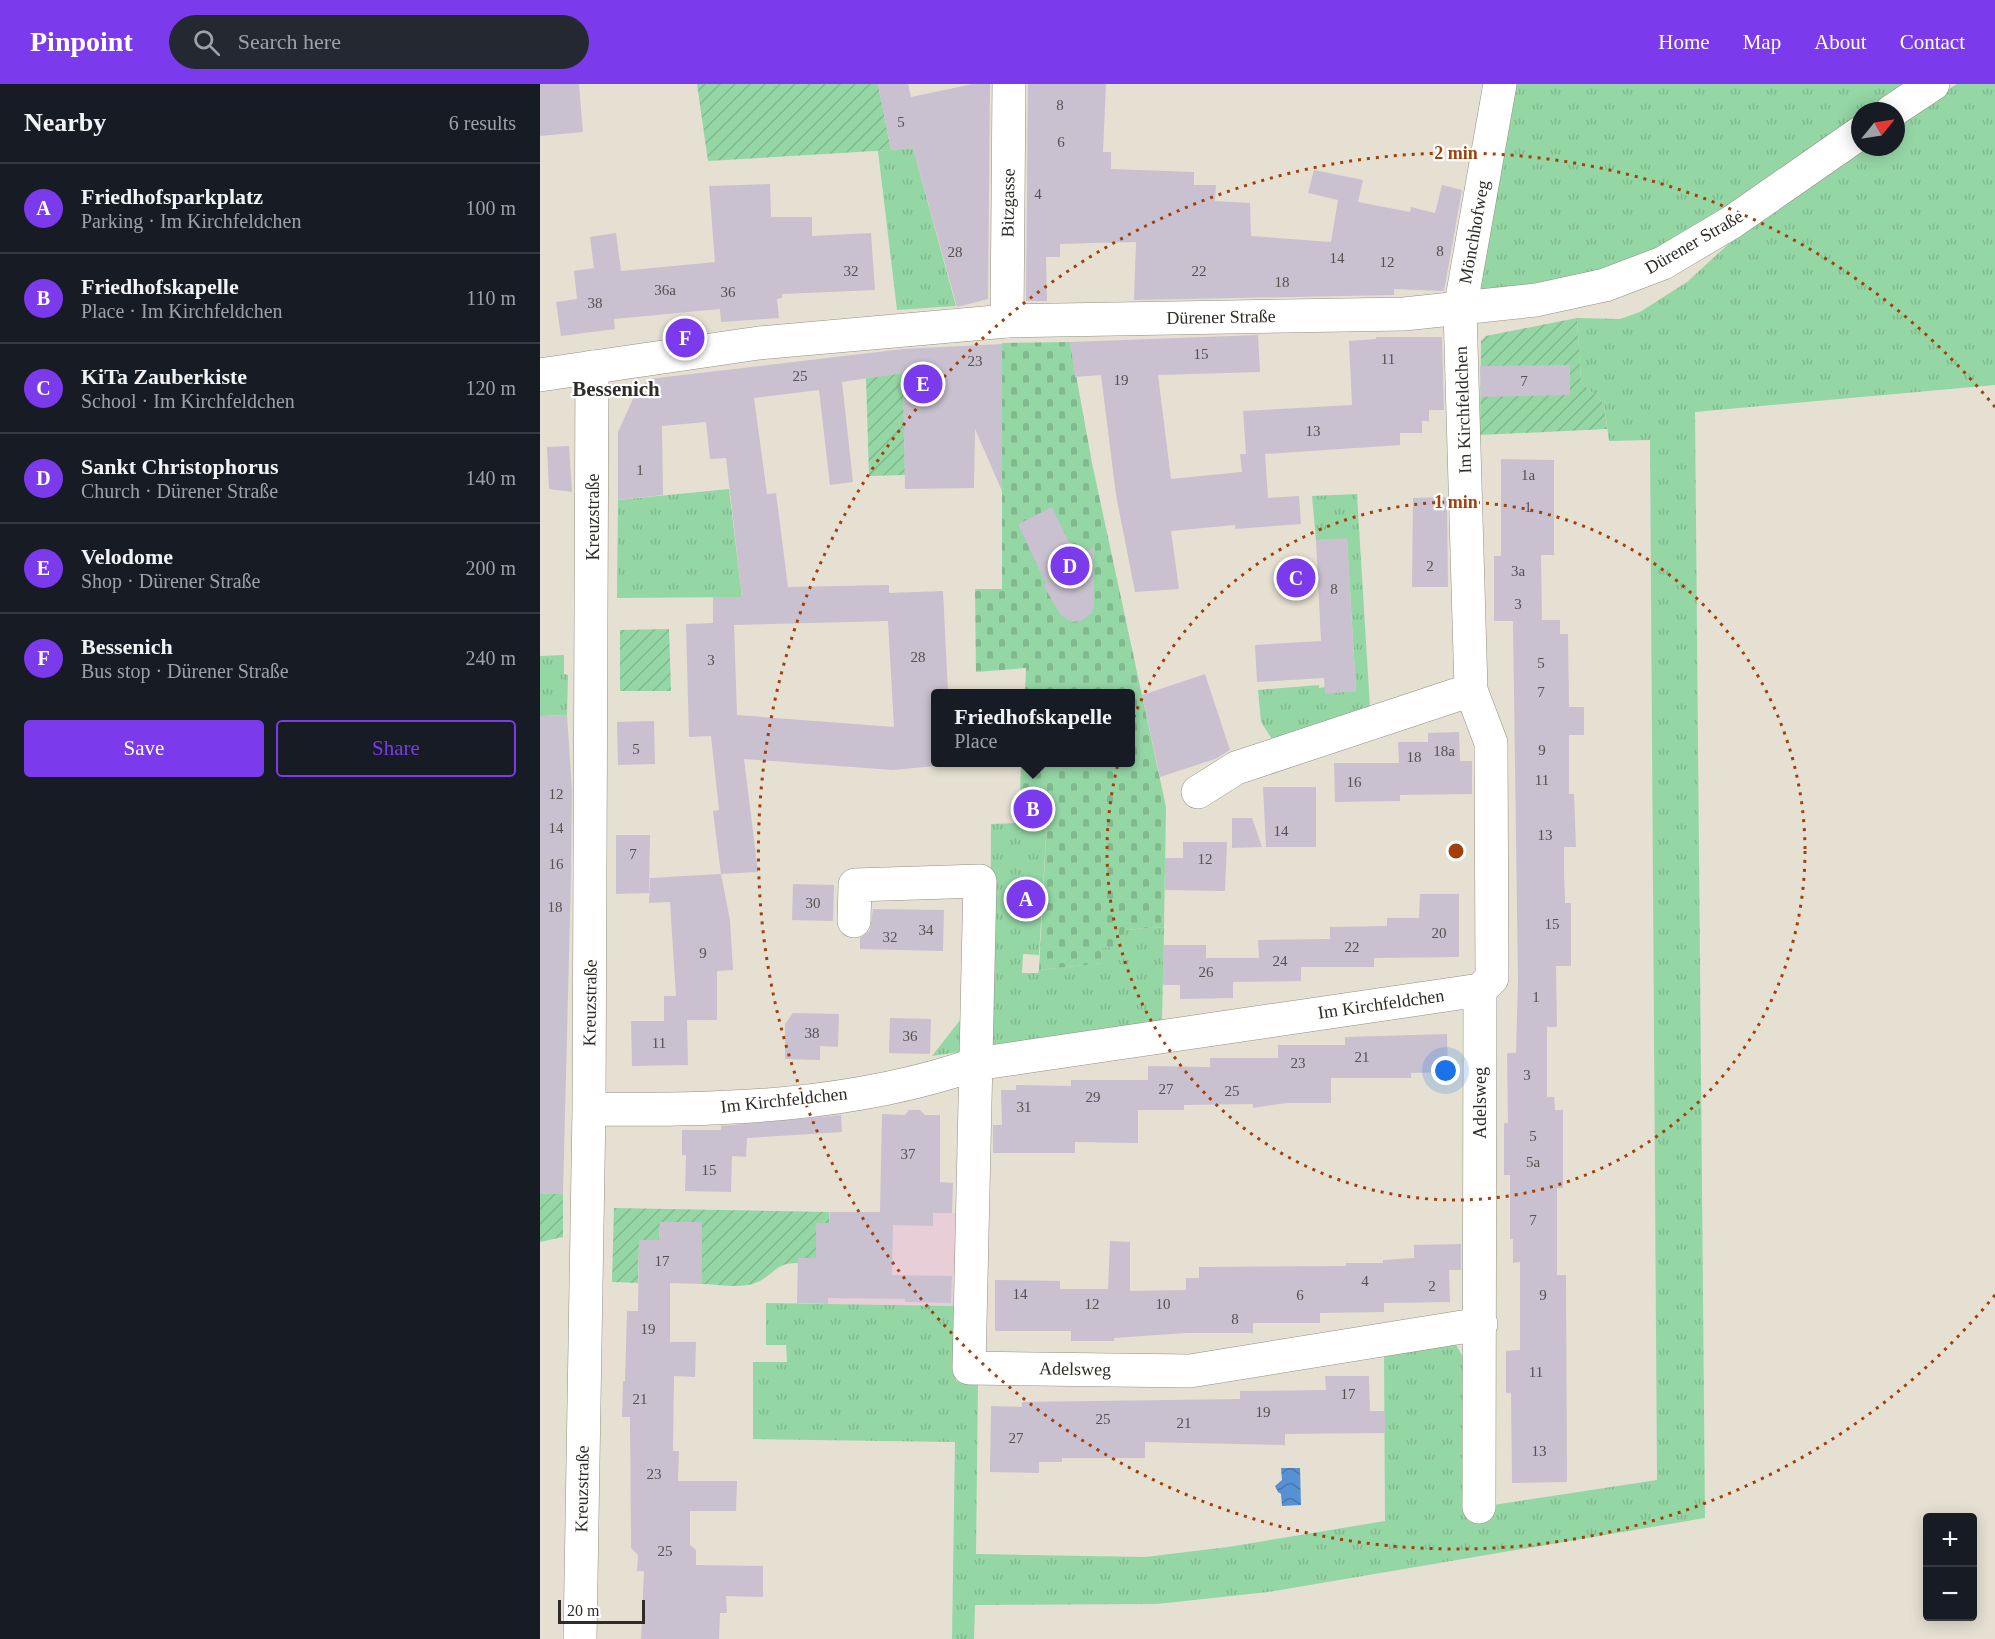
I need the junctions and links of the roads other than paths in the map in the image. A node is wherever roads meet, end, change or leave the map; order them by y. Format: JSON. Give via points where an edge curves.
{"nodes":[{"id":1,"x":1010,"y":84,"type":"edge"},
{"id":2,"x":1500,"y":84,"type":"edge"},
{"id":3,"x":1933,"y":84,"type":"edge"},
{"id":4,"x":1905,"y":102,"type":"edge"},
{"id":5,"x":1851,"y":139,"type":"edge"},
{"id":6,"x":1460,"y":310,"type":"junction"},
{"id":7,"x":1007,"y":321,"type":"junction"},
{"id":8,"x":592,"y":367,"type":"junction"},
{"id":9,"x":540,"y":375,"type":"edge"},
{"id":10,"x":1471,"y":690,"type":"junction"},
{"id":11,"x":1198,"y":792,"type":"dead end"},
{"id":12,"x":854,"y":921,"type":"dead end"},
{"id":13,"x":1480,"y":990,"type":"junction"},
{"id":14,"x":976,"y":1064,"type":"junction"},
{"id":15,"x":589,"y":1108,"type":"junction"},
{"id":16,"x":1481,"y":1324,"type":"junction"},
{"id":17,"x":1479,"y":1507,"type":"dead end"},
{"id":18,"x":580,"y":1639,"type":"edge"}],
"edges":[{"from":1,"to":7,"type":"street","name":"Bitzgasse"},
{"from":2,"to":6,"type":"street","name":"Mönchhofweg"},
{"from":3,"to":4,"type":"street"},
{"from":5,"to":6,"type":"street","name":"Dürener Straße","via":[[1732,222],[1663,263],[1589,290]]},
{"from":6,"to":7,"type":"street","name":"Dürener Straße"},
{"from":6,"to":10,"type":"street","name":"Im Kirchfeldchen"},
{"from":7,"to":8,"type":"street","name":"Dürener Straße","via":[[759,343]]},
{"from":8,"to":9,"type":"street","name":"Dürener Straße"},
{"from":8,"to":15,"type":"street","name":"Kreuzstraße"},
{"from":10,"to":11,"type":"street","via":[[1236,768]]},
{"from":10,"to":13,"type":"street","name":"Im Kirchfeldchen","via":[[1491,743],[1492,978]]},
{"from":12,"to":14,"type":"street","via":[[855,885],[980,881]]},
{"from":13,"to":14,"type":"street","name":"Im Kirchfeldchen"},
{"from":13,"to":16,"type":"street","name":"Adelsweg"},
{"from":14,"to":15,"type":"street","name":"Im Kirchfeldchen","via":[[938,1077],[786,1104],[665,1110]]},
{"from":14,"to":16,"type":"street","name":"Adelsweg","via":[[969,1368],[1190,1371]]},
{"from":15,"to":18,"type":"street","name":"Kreuzstraße"},
{"from":16,"to":17,"type":"street","name":"Adelsweg"}]}
